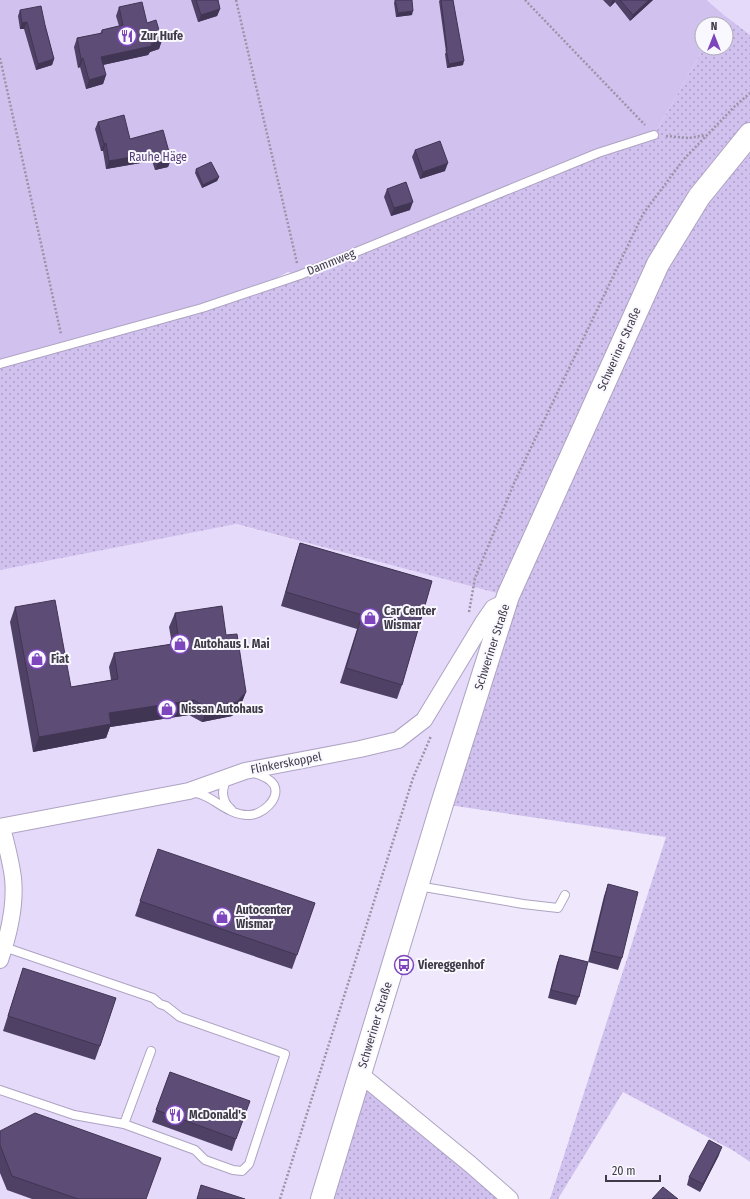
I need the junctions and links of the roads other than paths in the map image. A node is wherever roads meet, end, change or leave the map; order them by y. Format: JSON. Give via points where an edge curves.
{"nodes":[{"id":1,"x":750,"y":134,"type":"edge"},
{"id":2,"x":654,"y":135,"type":"road end"},
{"id":3,"x":0,"y":364,"type":"edge"},
{"id":4,"x":506,"y":601,"type":"junction"},
{"id":5,"x":237,"y":773,"type":"junction"},
{"id":6,"x":189,"y":791,"type":"junction"},
{"id":7,"x":236,"y":813,"type":"junction"},
{"id":8,"x":1,"y":827,"type":"edge"},
{"id":9,"x":418,"y":886,"type":"junction"},
{"id":10,"x":565,"y":895,"type":"dead end"},
{"id":11,"x":2,"y":953,"type":"edge"},
{"id":12,"x":151,"y":1051,"type":"dead end"},
{"id":13,"x":360,"y":1074,"type":"junction"},
{"id":14,"x":0,"y":1090,"type":"edge"},
{"id":15,"x":124,"y":1124,"type":"junction"},
{"id":16,"x":322,"y":1199,"type":"edge"},
{"id":17,"x":510,"y":1199,"type":"edge"}],
"edges":[{"from":1,"to":4,"type":"main road","name":"Schweriner Straße","via":[[699,198],[658,264]]},
{"from":2,"to":3,"type":"lane","name":"Dammweg","via":[[598,153],[300,275],[202,308]]},
{"from":4,"to":5,"type":"street","name":"Flinkerskoppel","via":[[493,608],[484,621],[424,720],[398,740]]},
{"from":4,"to":9,"type":"main road","name":"Schweriner Straße"},
{"from":5,"to":6,"type":"street","name":"Flinkerskoppel"},
{"from":5,"to":7,"type":"lane","via":[[225,782],[223,793],[224,800]]},
{"from":5,"to":7,"type":"lane","via":[[263,776],[275,787],[274,796],[260,813]]},
{"from":6,"to":7,"type":"lane","via":[[202,794]]},
{"from":6,"to":8,"type":"street","name":"Flinkerskoppel"},
{"from":8,"to":11,"type":"street","via":[[13,879],[9,931]]},
{"from":9,"to":10,"type":"lane","via":[[558,908]]},
{"from":9,"to":13,"type":"main road","name":"Schweriner Straße"},
{"from":11,"to":15,"type":"lane","via":[[153,998],[180,1017],[285,1054],[249,1164],[242,1171],[205,1160],[195,1150]]},
{"from":12,"to":15,"type":"lane"},
{"from":13,"to":16,"type":"main road","name":"Schweriner Straße"},
{"from":13,"to":17,"type":"street"},
{"from":14,"to":15,"type":"lane","via":[[74,1115]]}]}
